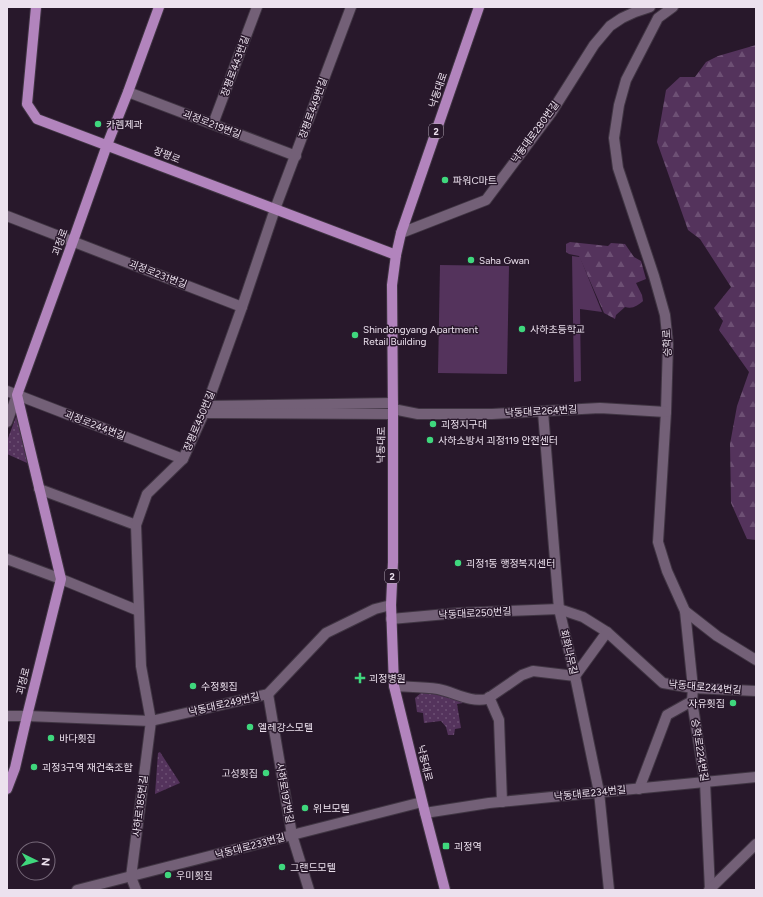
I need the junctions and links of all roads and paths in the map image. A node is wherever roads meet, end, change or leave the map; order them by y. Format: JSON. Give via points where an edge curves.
{"nodes":[{"id":1,"x":36,"y":7,"type":"edge"},
{"id":2,"x":159,"y":7,"type":"edge"},
{"id":3,"x":257,"y":7,"type":"edge"},
{"id":4,"x":351,"y":7,"type":"edge"},
{"id":5,"x":479,"y":7,"type":"edge"},
{"id":6,"x":650,"y":7,"type":"edge"},
{"id":7,"x":673,"y":7,"type":"edge"},
{"id":8,"x":128,"y":92,"type":"junction"},
{"id":9,"x":213,"y":124,"type":"junction"},
{"id":10,"x":107,"y":145,"type":"junction"},
{"id":11,"x":296,"y":156,"type":"junction"},
{"id":12,"x":275,"y":209,"type":"junction"},
{"id":13,"x":7,"y":216,"type":"edge"},
{"id":14,"x":401,"y":233,"type":"junction"},
{"id":15,"x":73,"y":241,"type":"junction"},
{"id":16,"x":396,"y":255,"type":"junction"},
{"id":17,"x":242,"y":307,"type":"junction"},
{"id":18,"x":7,"y":391,"type":"edge"},
{"id":19,"x":17,"y":395,"type":"junction"},
{"id":20,"x":393,"y":409,"type":"junction"},
{"id":21,"x":205,"y":410,"type":"junction"},
{"id":22,"x":543,"y":412,"type":"junction"},
{"id":23,"x":666,"y":412,"type":"junction"},
{"id":24,"x":7,"y":422,"type":"edge"},
{"id":25,"x":183,"y":459,"type":"junction"},
{"id":26,"x":40,"y":489,"type":"junction"},
{"id":27,"x":136,"y":525,"type":"junction"},
{"id":28,"x":7,"y":559,"type":"edge"},
{"id":29,"x":61,"y":579,"type":"junction"},
{"id":30,"x":391,"y":605,"type":"junction"},
{"id":31,"x":559,"y":609,"type":"junction"},
{"id":32,"x":139,"y":611,"type":"junction"},
{"id":33,"x":685,"y":611,"type":"junction"},
{"id":34,"x":391,"y":620,"type":"junction"},
{"id":35,"x":607,"y":632,"type":"junction"},
{"id":36,"x":756,"y":660,"type":"edge"},
{"id":37,"x":575,"y":676,"type":"junction"},
{"id":38,"x":394,"y":686,"type":"junction"},
{"id":39,"x":693,"y":688,"type":"junction"},
{"id":40,"x":756,"y":691,"type":"edge"},
{"id":41,"x":268,"y":694,"type":"junction"},
{"id":42,"x":489,"y":698,"type":"junction"},
{"id":43,"x":692,"y":701,"type":"junction"},
{"id":44,"x":7,"y":716,"type":"edge"},
{"id":45,"x":26,"y":716,"type":"junction"},
{"id":46,"x":151,"y":721,"type":"junction"},
{"id":47,"x":756,"y":777,"type":"edge"},
{"id":48,"x":705,"y":782,"type":"junction"},
{"id":49,"x":7,"y":789,"type":"edge"},
{"id":50,"x":639,"y":789,"type":"junction"},
{"id":51,"x":599,"y":792,"type":"junction"},
{"id":52,"x":422,"y":802,"type":"junction"},
{"id":53,"x":502,"y":802,"type":"junction"},
{"id":54,"x":425,"y":813,"type":"junction"},
{"id":55,"x":292,"y":835,"type":"junction"},
{"id":56,"x":756,"y":844,"type":"edge"},
{"id":57,"x":131,"y":877,"type":"junction"},
{"id":58,"x":77,"y":890,"type":"edge"},
{"id":59,"x":136,"y":890,"type":"edge"},
{"id":60,"x":309,"y":890,"type":"edge"},
{"id":61,"x":445,"y":890,"type":"edge"},
{"id":62,"x":609,"y":890,"type":"edge"},
{"id":63,"x":710,"y":890,"type":"edge"}],
"edges":[{"from":1,"to":10,"type":"main road","name":"장평로","via":[[27,104],[37,119]]},
{"from":2,"to":8,"type":"main road","name":"괴정로"},
{"from":3,"to":9,"type":"street","name":"장평로443번길"},
{"from":4,"to":11,"type":"street","name":"장평로449번길"},
{"from":5,"to":14,"type":"main road","name":"낙동대로","number":"2"},
{"from":6,"to":14,"type":"street","name":"낙동대로280번길","via":[[622,18],[610,26],[594,44],[551,113],[486,200]]},
{"from":7,"to":23,"type":"street","name":"승학로","via":[[658,18],[626,80],[614,138],[618,168],[665,315],[668,344]]},
{"from":8,"to":9,"type":"street","name":"괴정로219번길"},
{"from":8,"to":10,"type":"main road","name":"괴정로"},
{"from":9,"to":11,"type":"street","name":"괴정로219번길"},
{"from":10,"to":12,"type":"main road","name":"장평로"},
{"from":10,"to":15,"type":"main road","name":"괴정로"},
{"from":11,"to":12,"type":"street","name":"장평로449번길"},
{"from":12,"to":16,"type":"main road","name":"장평로"},
{"from":12,"to":17,"type":"street","name":"장평로450번길"},
{"from":13,"to":15,"type":"street","name":"괴정로231번길"},
{"from":14,"to":16,"type":"main road","name":"낙동대로","number":"2"},
{"from":15,"to":17,"type":"street","name":"괴정로231번길"},
{"from":15,"to":19,"type":"main road","name":"괴정로"},
{"from":16,"to":20,"type":"main road","name":"낙동대로","number":"2","via":[[392,285]]},
{"from":17,"to":21,"type":"street","name":"장평로450번길"},
{"from":18,"to":19,"type":"street","name":"괴정로244번길"},
{"from":19,"to":24,"type":"street"},
{"from":19,"to":25,"type":"street","name":"괴정로244번길"},
{"from":19,"to":26,"type":"main road","name":"괴정로"},
{"from":20,"to":21,"type":"street","name":"낙동대로264번길"},
{"from":20,"to":22,"type":"street","name":"낙동대로264번길","via":[[418,414]]},
{"from":20,"to":30,"type":"main road","name":"낙동대로","number":"2"},
{"from":21,"to":25,"type":"street","name":"장평로450번길"},
{"from":22,"to":23,"type":"street","name":"낙동대로264번길","via":[[600,408]]},
{"from":22,"to":31,"type":"street","name":"회화나무길"},
{"from":23,"to":33,"type":"street","name":"승학로","via":[[658,542],[667,572]]},
{"from":25,"to":27,"type":"street","name":"장평로450번길","via":[[148,494]]},
{"from":26,"to":27,"type":"street"},
{"from":26,"to":29,"type":"main road","name":"괴정로"},
{"from":27,"to":32,"type":"street","name":"장평로450번길"},
{"from":28,"to":29,"type":"street"},
{"from":29,"to":32,"type":"street"},
{"from":29,"to":45,"type":"main road","name":"괴정로"},
{"from":30,"to":34,"type":"main road","name":"낙동대로","number":"2"},
{"from":30,"to":41,"type":"street","name":"낙동대로249번길","via":[[375,609],[326,633]]},
{"from":31,"to":34,"type":"street","name":"낙동대로250번길","via":[[458,613]]},
{"from":31,"to":35,"type":"street","name":"낙동대로244번길","via":[[583,617]]},
{"from":31,"to":37,"type":"street","name":"회화나무길"},
{"from":32,"to":46,"type":"street","name":"장평로450번길","via":[[141,666]]},
{"from":33,"to":36,"type":"street","name":"승학로","via":[[717,636]]},
{"from":33,"to":39,"type":"street","name":"승학로224번길"},
{"from":34,"to":38,"type":"main road","name":"낙동대로","number":"2"},
{"from":35,"to":37,"type":"street"},
{"from":35,"to":39,"type":"street","name":"낙동대로244번길","via":[[663,683]]},
{"from":37,"to":42,"type":"street","via":[[533,671],[522,675]]},
{"from":37,"to":51,"type":"street","name":"회화나무길"},
{"from":38,"to":42,"type":"street","via":[[439,690],[480,701]]},
{"from":38,"to":52,"type":"main road","name":"낙동대로","number":"2"},
{"from":39,"to":40,"type":"street","name":"낙동대로244번길"},
{"from":39,"to":43,"type":"street","name":"승학로224번길"},
{"from":41,"to":46,"type":"street","name":"낙동대로249번길"},
{"from":41,"to":55,"type":"street","name":"사하로197번길"},
{"from":42,"to":53,"type":"street","via":[[499,720]]},
{"from":43,"to":48,"type":"street","name":"승학로224번길"},
{"from":43,"to":50,"type":"street","via":[[667,715]]},
{"from":44,"to":45,"type":"street","name":"낙동대로249번길"},
{"from":45,"to":46,"type":"street","name":"낙동대로249번길"},
{"from":45,"to":49,"type":"main road","name":"괴정로","via":[[15,768]]},
{"from":46,"to":57,"type":"street","name":"사하로185번길"},
{"from":47,"to":48,"type":"street","name":"낙동대로234번길"},
{"from":48,"to":50,"type":"street","name":"낙동대로234번길"},
{"from":48,"to":63,"type":"street","name":"승학로224번길"},
{"from":50,"to":51,"type":"street","name":"낙동대로234번길"},
{"from":51,"to":53,"type":"street","name":"낙동대로234번길"},
{"from":51,"to":62,"type":"street","name":"회화나무길"},
{"from":52,"to":54,"type":"main road","name":"낙동대로","number":"2"},
{"from":52,"to":55,"type":"street","name":"낙동대로233번길"},
{"from":53,"to":54,"type":"street","name":"낙동대로234번길"},
{"from":54,"to":61,"type":"main road","name":"낙동대로","number":"2"},
{"from":55,"to":57,"type":"street","name":"낙동대로233번길"},
{"from":55,"to":60,"type":"street","name":"사하로197번길"},
{"from":56,"to":63,"type":"street"},
{"from":57,"to":58,"type":"street","name":"낙동대로233번길"},
{"from":57,"to":59,"type":"street","name":"사하로185번길"}]}
